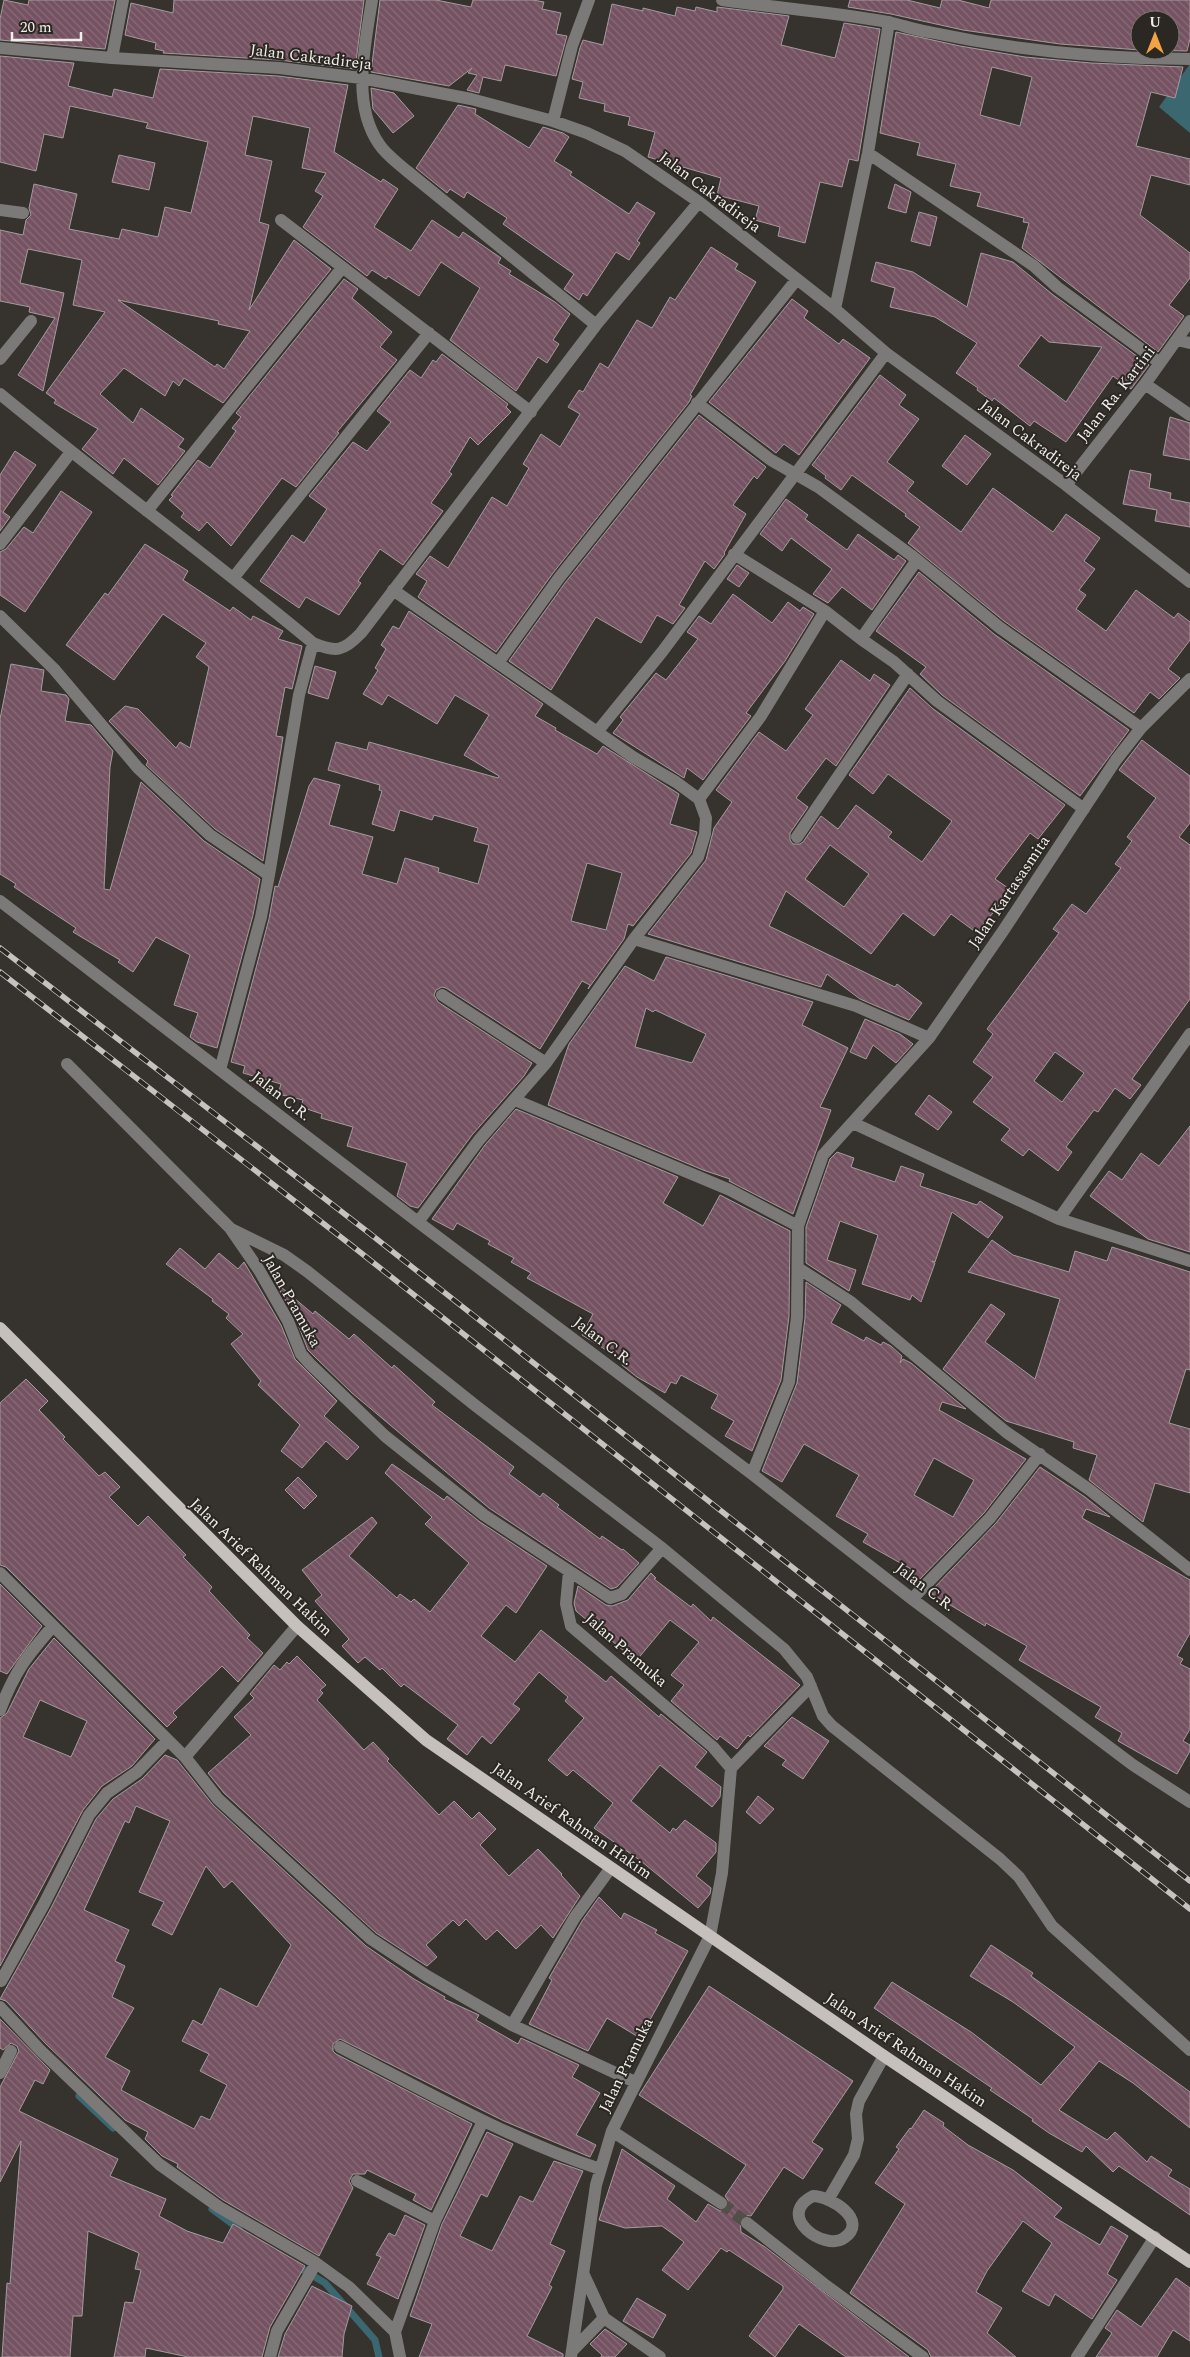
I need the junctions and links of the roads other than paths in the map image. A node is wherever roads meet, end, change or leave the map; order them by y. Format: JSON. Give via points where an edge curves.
{"nodes":[{"id":1,"x":123,"y":0,"type":"edge"},
{"id":2,"x":372,"y":0,"type":"edge"},
{"id":3,"x":589,"y":0,"type":"edge"},
{"id":4,"x":722,"y":0,"type":"edge"},
{"id":5,"x":889,"y":22,"type":"junction"},
{"id":6,"x":0,"y":48,"type":"edge"},
{"id":7,"x":112,"y":58,"type":"junction"},
{"id":8,"x":1190,"y":59,"type":"edge"},
{"id":9,"x":362,"y":78,"type":"junction"},
{"id":10,"x":553,"y":121,"type":"junction"},
{"id":11,"x":868,"y":153,"type":"junction"},
{"id":12,"x":700,"y":202,"type":"junction"},
{"id":13,"x":0,"y":210,"type":"edge"},
{"id":14,"x":23,"y":213,"type":"dead end"},
{"id":15,"x":281,"y":220,"type":"dead end"},
{"id":16,"x":342,"y":268,"type":"junction"},
{"id":17,"x":797,"y":280,"type":"junction"},
{"id":18,"x":835,"y":309,"type":"junction"},
{"id":19,"x":32,"y":320,"type":"dead end"},
{"id":20,"x":1190,"y":321,"type":"edge"},
{"id":21,"x":596,"y":325,"type":"junction"},
{"id":22,"x":429,"y":333,"type":"junction"},
{"id":23,"x":1177,"y":340,"type":"junction"},
{"id":24,"x":1190,"y":344,"type":"edge"},
{"id":25,"x":886,"y":353,"type":"junction"},
{"id":26,"x":0,"y":358,"type":"edge"},
{"id":27,"x":1160,"y":363,"type":"junction"},
{"id":28,"x":1145,"y":384,"type":"junction"},
{"id":29,"x":0,"y":394,"type":"edge"},
{"id":30,"x":697,"y":403,"type":"junction"},
{"id":31,"x":531,"y":412,"type":"junction"},
{"id":32,"x":1190,"y":415,"type":"edge"},
{"id":33,"x":71,"y":452,"type":"junction"},
{"id":34,"x":796,"y":474,"type":"junction"},
{"id":35,"x":1066,"y":485,"type":"junction"},
{"id":36,"x":147,"y":511,"type":"junction"},
{"id":37,"x":0,"y":544,"type":"edge"},
{"id":38,"x":734,"y":554,"type":"junction"},
{"id":39,"x":917,"y":560,"type":"junction"},
{"id":40,"x":234,"y":577,"type":"junction"},
{"id":41,"x":1190,"y":582,"type":"edge"},
{"id":42,"x":393,"y":590,"type":"junction"},
{"id":43,"x":825,"y":611,"type":"junction"},
{"id":44,"x":0,"y":616,"type":"edge"},
{"id":45,"x":861,"y":639,"type":"junction"},
{"id":46,"x":314,"y":643,"type":"junction"},
{"id":47,"x":498,"y":663,"type":"junction"},
{"id":48,"x":908,"y":674,"type":"junction"},
{"id":49,"x":1190,"y":679,"type":"edge"},
{"id":50,"x":1141,"y":728,"type":"junction"},
{"id":51,"x":597,"y":732,"type":"junction"},
{"id":52,"x":700,"y":800,"type":"junction"},
{"id":53,"x":1084,"y":809,"type":"junction"},
{"id":54,"x":796,"y":837,"type":"dead end"},
{"id":55,"x":269,"y":875,"type":"junction"},
{"id":56,"x":0,"y":901,"type":"edge"},
{"id":57,"x":634,"y":939,"type":"junction"},
{"id":58,"x":442,"y":995,"type":"dead end"},
{"id":59,"x":1190,"y":1034,"type":"edge"},
{"id":60,"x":928,"y":1038,"type":"junction"},
{"id":61,"x":546,"y":1062,"type":"junction"},
{"id":62,"x":67,"y":1064,"type":"dead end"},
{"id":63,"x":220,"y":1070,"type":"junction"},
{"id":64,"x":515,"y":1100,"type":"junction"},
{"id":65,"x":853,"y":1123,"type":"junction"},
{"id":66,"x":1059,"y":1219,"type":"junction"},
{"id":67,"x":418,"y":1222,"type":"junction"},
{"id":68,"x":798,"y":1226,"type":"junction"},
{"id":69,"x":230,"y":1228,"type":"junction"},
{"id":70,"x":1190,"y":1261,"type":"edge"},
{"id":71,"x":798,"y":1268,"type":"junction"},
{"id":72,"x":0,"y":1328,"type":"edge"},
{"id":73,"x":1040,"y":1454,"type":"junction"},
{"id":74,"x":752,"y":1474,"type":"junction"},
{"id":75,"x":662,"y":1548,"type":"junction"},
{"id":76,"x":1190,"y":1570,"type":"edge"},
{"id":77,"x":569,"y":1571,"type":"junction"},
{"id":78,"x":0,"y":1573,"type":"edge"},
{"id":79,"x":912,"y":1599,"type":"junction"},
{"id":80,"x":53,"y":1626,"type":"junction"},
{"id":81,"x":297,"y":1626,"type":"junction"},
{"id":82,"x":811,"y":1686,"type":"junction"},
{"id":83,"x":0,"y":1710,"type":"edge"},
{"id":84,"x":168,"y":1740,"type":"junction"},
{"id":85,"x":185,"y":1757,"type":"junction"},
{"id":86,"x":731,"y":1768,"type":"junction"},
{"id":87,"x":1190,"y":1802,"type":"edge"},
{"id":88,"x":610,"y":1869,"type":"junction"},
{"id":89,"x":710,"y":1936,"type":"junction"},
{"id":90,"x":1,"y":1980,"type":"edge"},
{"id":91,"x":0,"y":2007,"type":"edge"},
{"id":92,"x":512,"y":2025,"type":"junction"},
{"id":93,"x":340,"y":2047,"type":"dead end"},
{"id":94,"x":1190,"y":2050,"type":"edge"},
{"id":95,"x":11,"y":2052,"type":"dead end"},
{"id":96,"x":884,"y":2056,"type":"junction"},
{"id":97,"x":0,"y":2073,"type":"edge"},
{"id":98,"x":635,"y":2082,"type":"junction"},
{"id":99,"x":484,"y":2121,"type":"junction"},
{"id":100,"x":612,"y":2131,"type":"junction"},
{"id":101,"x":600,"y":2169,"type":"junction"},
{"id":102,"x":357,"y":2182,"type":"dead end"},
{"id":103,"x":828,"y":2200,"type":"dead end"},
{"id":104,"x":721,"y":2203,"type":"tunnel mouth"},
{"id":105,"x":436,"y":2221,"type":"junction"},
{"id":106,"x":747,"y":2222,"type":"tunnel mouth"},
{"id":107,"x":1155,"y":2237,"type":"junction"},
{"id":108,"x":1190,"y":2262,"type":"edge"},
{"id":109,"x":315,"y":2265,"type":"junction"},
{"id":110,"x":584,"y":2275,"type":"junction"},
{"id":111,"x":604,"y":2318,"type":"junction"},
{"id":112,"x":395,"y":2332,"type":"junction"},
{"id":113,"x":572,"y":2354,"type":"edge"},
{"id":114,"x":270,"y":2357,"type":"edge"},
{"id":115,"x":400,"y":2357,"type":"edge"},
{"id":116,"x":660,"y":2357,"type":"edge"},
{"id":117,"x":923,"y":2357,"type":"edge"},
{"id":118,"x":1077,"y":2357,"type":"edge"}],
"edges":[{"from":1,"to":7,"type":"street"},
{"from":2,"to":9,"type":"street"},
{"from":3,"to":10,"type":"street","via":[[572,46]]},
{"from":4,"to":5,"type":"street"},
{"from":5,"to":8,"type":"street","via":[[1007,46],[1120,58]]},
{"from":5,"to":11,"type":"street"},
{"from":6,"to":7,"type":"street","name":"Jalan Cakradireja"},
{"from":7,"to":9,"type":"street","name":"Jalan Cakradireja","via":[[279,68]]},
{"from":9,"to":10,"type":"street","name":"Jalan Cakradireja","via":[[471,99]]},
{"from":9,"to":21,"type":"street","via":[[364,107],[371,132],[380,146]]},
{"from":10,"to":12,"type":"street","name":"Jalan Cakradireja","via":[[625,151]]},
{"from":11,"to":18,"type":"street"},
{"from":11,"to":27,"type":"street","via":[[1034,266],[1057,287]]},
{"from":12,"to":17,"type":"street","name":"Jalan Cakradireja"},
{"from":12,"to":21,"type":"street"},
{"from":13,"to":14,"type":"street"},
{"from":15,"to":16,"type":"street"},
{"from":16,"to":22,"type":"street"},
{"from":16,"to":36,"type":"street"},
{"from":17,"to":18,"type":"street","name":"Jalan Cakradireja"},
{"from":17,"to":30,"type":"street"},
{"from":18,"to":25,"type":"street","name":"Jalan Cakradireja"},
{"from":19,"to":26,"type":"street"},
{"from":20,"to":23,"type":"street","name":"Jalan Ra. Kartini"},
{"from":21,"to":31,"type":"street"},
{"from":22,"to":31,"type":"street"},
{"from":22,"to":40,"type":"street"},
{"from":23,"to":24,"type":"street"},
{"from":23,"to":27,"type":"street","name":"Jalan Ra. Kartini"},
{"from":25,"to":34,"type":"street"},
{"from":25,"to":35,"type":"street","name":"Jalan Cakradireja"},
{"from":27,"to":28,"type":"street","name":"Jalan Ra. Kartini"},
{"from":28,"to":32,"type":"street"},
{"from":28,"to":35,"type":"street","name":"Jalan Ra. Kartini"},
{"from":29,"to":33,"type":"street"},
{"from":30,"to":34,"type":"street","via":[[771,460]]},
{"from":30,"to":47,"type":"street","via":[[559,578]]},
{"from":31,"to":42,"type":"street"},
{"from":33,"to":36,"type":"street"},
{"from":33,"to":37,"type":"street"},
{"from":34,"to":38,"type":"street"},
{"from":34,"to":39,"type":"street"},
{"from":35,"to":41,"type":"street","name":"Jalan Cakradireja"},
{"from":36,"to":40,"type":"street"},
{"from":38,"to":43,"type":"street"},
{"from":38,"to":51,"type":"street","via":[[662,652]]},
{"from":39,"to":45,"type":"street"},
{"from":39,"to":50,"type":"street","via":[[999,626]]},
{"from":40,"to":46,"type":"street"},
{"from":42,"to":46,"type":"street","via":[[350,645],[328,650]]},
{"from":42,"to":47,"type":"street"},
{"from":43,"to":45,"type":"street"},
{"from":43,"to":52,"type":"street","via":[[761,716]]},
{"from":44,"to":55,"type":"street","via":[[54,670],[138,768],[210,835]]},
{"from":45,"to":48,"type":"street"},
{"from":46,"to":55,"type":"street","via":[[299,695]]},
{"from":47,"to":51,"type":"street"},
{"from":48,"to":53,"type":"street","via":[[937,700]]},
{"from":48,"to":54,"type":"street"},
{"from":49,"to":50,"type":"street","name":"Jalan Kartasasmita"},
{"from":50,"to":53,"type":"street","name":"Jalan Kartasasmita"},
{"from":51,"to":52,"type":"street"},
{"from":52,"to":57,"type":"street","via":[[706,818],[698,857]]},
{"from":53,"to":60,"type":"street","name":"Jalan Kartasasmita"},
{"from":55,"to":63,"type":"street"},
{"from":56,"to":63,"type":"street","name":"Jalan C.R."},
{"from":57,"to":60,"type":"street","via":[[856,1006]]},
{"from":57,"to":61,"type":"street"},
{"from":58,"to":61,"type":"street"},
{"from":59,"to":66,"type":"street"},
{"from":60,"to":65,"type":"street","name":"Jalan Kartasasmita"},
{"from":61,"to":64,"type":"street"},
{"from":62,"to":69,"type":"street","name":"Jalan Pramuka"},
{"from":63,"to":67,"type":"street","name":"Jalan C.R."},
{"from":64,"to":67,"type":"street","via":[[479,1140]]},
{"from":64,"to":68,"type":"street","via":[[730,1190]]},
{"from":65,"to":66,"type":"street"},
{"from":65,"to":68,"type":"street","name":"Jalan Kartasasmita","via":[[823,1155]]},
{"from":66,"to":70,"type":"street"},
{"from":67,"to":74,"type":"street","name":"Jalan C.R."},
{"from":68,"to":71,"type":"street","name":"Jalan Kartasasmita"},
{"from":69,"to":75,"type":"street","via":[[284,1255],[308,1272]]},
{"from":69,"to":77,"type":"street","name":"Jalan Pramuka","via":[[259,1270],[288,1321],[301,1354],[310,1364],[392,1442],[484,1515]]},
{"from":71,"to":73,"type":"street","via":[[851,1302],[1006,1432]]},
{"from":71,"to":74,"type":"street","name":"Jalan Kartasasmita","via":[[789,1382]]},
{"from":72,"to":81,"type":"main road","name":"Jalan Arief Rahman Hakim"},
{"from":73,"to":76,"type":"street"},
{"from":73,"to":79,"type":"street","via":[[990,1518]]},
{"from":74,"to":79,"type":"street","name":"Jalan C.R."},
{"from":75,"to":77,"type":"street","via":[[622,1594],[613,1598]]},
{"from":75,"to":82,"type":"street","via":[[784,1649]]},
{"from":77,"to":86,"type":"street","name":"Jalan Pramuka","via":[[566,1604],[571,1626],[712,1747]]},
{"from":78,"to":80,"type":"street"},
{"from":79,"to":87,"type":"street","name":"Jalan C.R.","via":[[1133,1765]]},
{"from":80,"to":83,"type":"street","via":[[23,1660]]},
{"from":80,"to":84,"type":"street"},
{"from":81,"to":85,"type":"street"},
{"from":81,"to":88,"type":"main road","name":"Jalan Arief Rahman Hakim","via":[[426,1740]]},
{"from":82,"to":86,"type":"street"},
{"from":82,"to":94,"type":"street","via":[[823,1716],[832,1726],[1000,1859],[1019,1877],[1052,1926]]},
{"from":84,"to":85,"type":"street"},
{"from":84,"to":90,"type":"street","via":[[137,1772],[108,1793],[89,1815]]},
{"from":85,"to":92,"type":"street","via":[[218,1799],[371,1939]]},
{"from":86,"to":89,"type":"street","name":"Jalan Pramuka","via":[[722,1873]]},
{"from":88,"to":89,"type":"main road","name":"Jalan Arief Rahman Hakim"},
{"from":88,"to":92,"type":"street","via":[[575,1917]]},
{"from":89,"to":96,"type":"main road","name":"Jalan Arief Rahman Hakim"},
{"from":89,"to":98,"type":"street","name":"Jalan Pramuka"},
{"from":91,"to":109,"type":"street","via":[[159,2164],[219,2207]]},
{"from":92,"to":98,"type":"street"},
{"from":93,"to":99,"type":"street"},
{"from":95,"to":97,"type":"street"},
{"from":96,"to":103,"type":"street","via":[[859,2101],[854,2155]]},
{"from":96,"to":107,"type":"main road","name":"Jalan Arief Rahman Hakim"},
{"from":98,"to":100,"type":"street","name":"Jalan Pramuka"},
{"from":99,"to":101,"type":"street"},
{"from":99,"to":105,"type":"street"},
{"from":100,"to":101,"type":"street","name":"Jalan Pramuka"},
{"from":100,"to":104,"type":"street"},
{"from":101,"to":110,"type":"street","name":"Jalan Pramuka"},
{"from":102,"to":105,"type":"street"},
{"from":105,"to":112,"type":"street"},
{"from":106,"to":117,"type":"street"},
{"from":107,"to":108,"type":"main road","name":"Jalan Arief Rahman Hakim"},
{"from":107,"to":118,"type":"street"},
{"from":109,"to":112,"type":"street","via":[[349,2287]]},
{"from":109,"to":114,"type":"street","via":[[277,2331]]},
{"from":110,"to":111,"type":"street"},
{"from":110,"to":113,"type":"street","name":"Jalan Pramuka"},
{"from":111,"to":113,"type":"street"},
{"from":111,"to":116,"type":"street"},
{"from":112,"to":115,"type":"street"}]}
